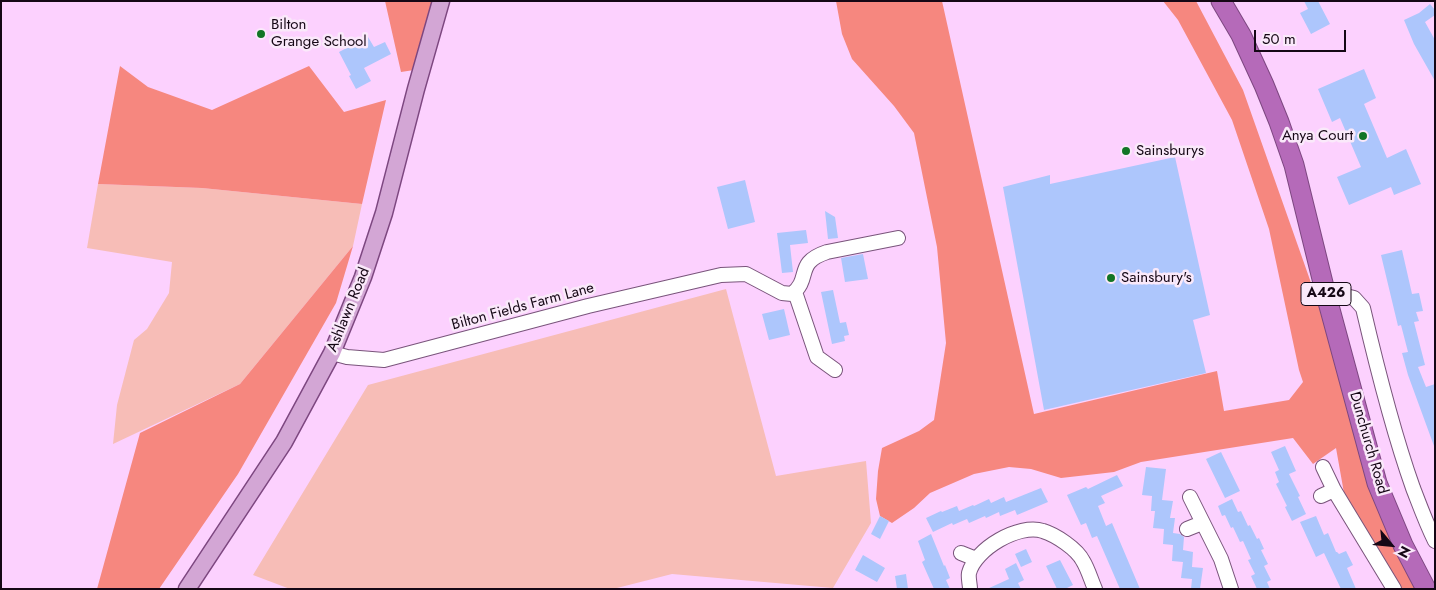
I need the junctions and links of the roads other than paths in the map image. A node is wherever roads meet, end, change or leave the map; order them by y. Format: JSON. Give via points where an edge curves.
{"nodes":[{"id":1,"x":441,"y":1,"type":"edge"},
{"id":2,"x":1221,"y":1,"type":"edge"},
{"id":3,"x":898,"y":238,"type":"dead end"},
{"id":4,"x":1325,"y":291,"type":"junction"},
{"id":5,"x":794,"y":292,"type":"junction"},
{"id":6,"x":332,"y":353,"type":"junction"},
{"id":7,"x":835,"y":370,"type":"dead end"},
{"id":8,"x":1323,"y":467,"type":"dead end"},
{"id":9,"x":1334,"y":490,"type":"junction"},
{"id":10,"x":1321,"y":496,"type":"dead end"},
{"id":11,"x":1190,"y":497,"type":"dead end"},
{"id":12,"x":1202,"y":523,"type":"junction"},
{"id":13,"x":1187,"y":529,"type":"dead end"},
{"id":14,"x":1435,"y":540,"type":"edge"},
{"id":15,"x":961,"y":553,"type":"dead end"},
{"id":16,"x":976,"y":559,"type":"junction"},
{"id":17,"x":187,"y":589,"type":"edge"},
{"id":18,"x":970,"y":589,"type":"edge"},
{"id":19,"x":1095,"y":589,"type":"edge"},
{"id":20,"x":1231,"y":589,"type":"edge"},
{"id":21,"x":1394,"y":589,"type":"edge"},
{"id":22,"x":1426,"y":589,"type":"edge"}],
"edges":[{"from":1,"to":6,"type":"main road","name":"Ashlawn Road","via":[[384,213],[363,277]]},
{"from":2,"to":4,"type":"highway","name":"Dunchurch Road","number":"A426","via":[[1264,84],[1294,166]]},
{"from":3,"to":5,"type":"street","via":[[816,256],[806,264],[799,288]]},
{"from":4,"to":14,"type":"street","name":"Dunchurch Road","via":[[1354,298],[1362,308],[1389,414]]},
{"from":4,"to":22,"type":"highway","name":"Dunchurch Road","number":"A426","via":[[1377,483],[1402,545]]},
{"from":5,"to":6,"type":"street","name":"Bilton Fields Farm Lane","via":[[782,293],[746,274],[721,275],[384,360]]},
{"from":5,"to":7,"type":"street","via":[[817,357]]},
{"from":6,"to":17,"type":"main road","name":"Ashlawn Road","via":[[284,442]]},
{"from":8,"to":9,"type":"street"},
{"from":9,"to":10,"type":"street"},
{"from":9,"to":21,"type":"street"},
{"from":11,"to":12,"type":"street"},
{"from":12,"to":13,"type":"street"},
{"from":12,"to":20,"type":"street"},
{"from":15,"to":16,"type":"street"},
{"from":16,"to":18,"type":"street","via":[[969,574]]},
{"from":16,"to":19,"type":"street","via":[[1010,534],[1043,531],[1075,551]]}]}
